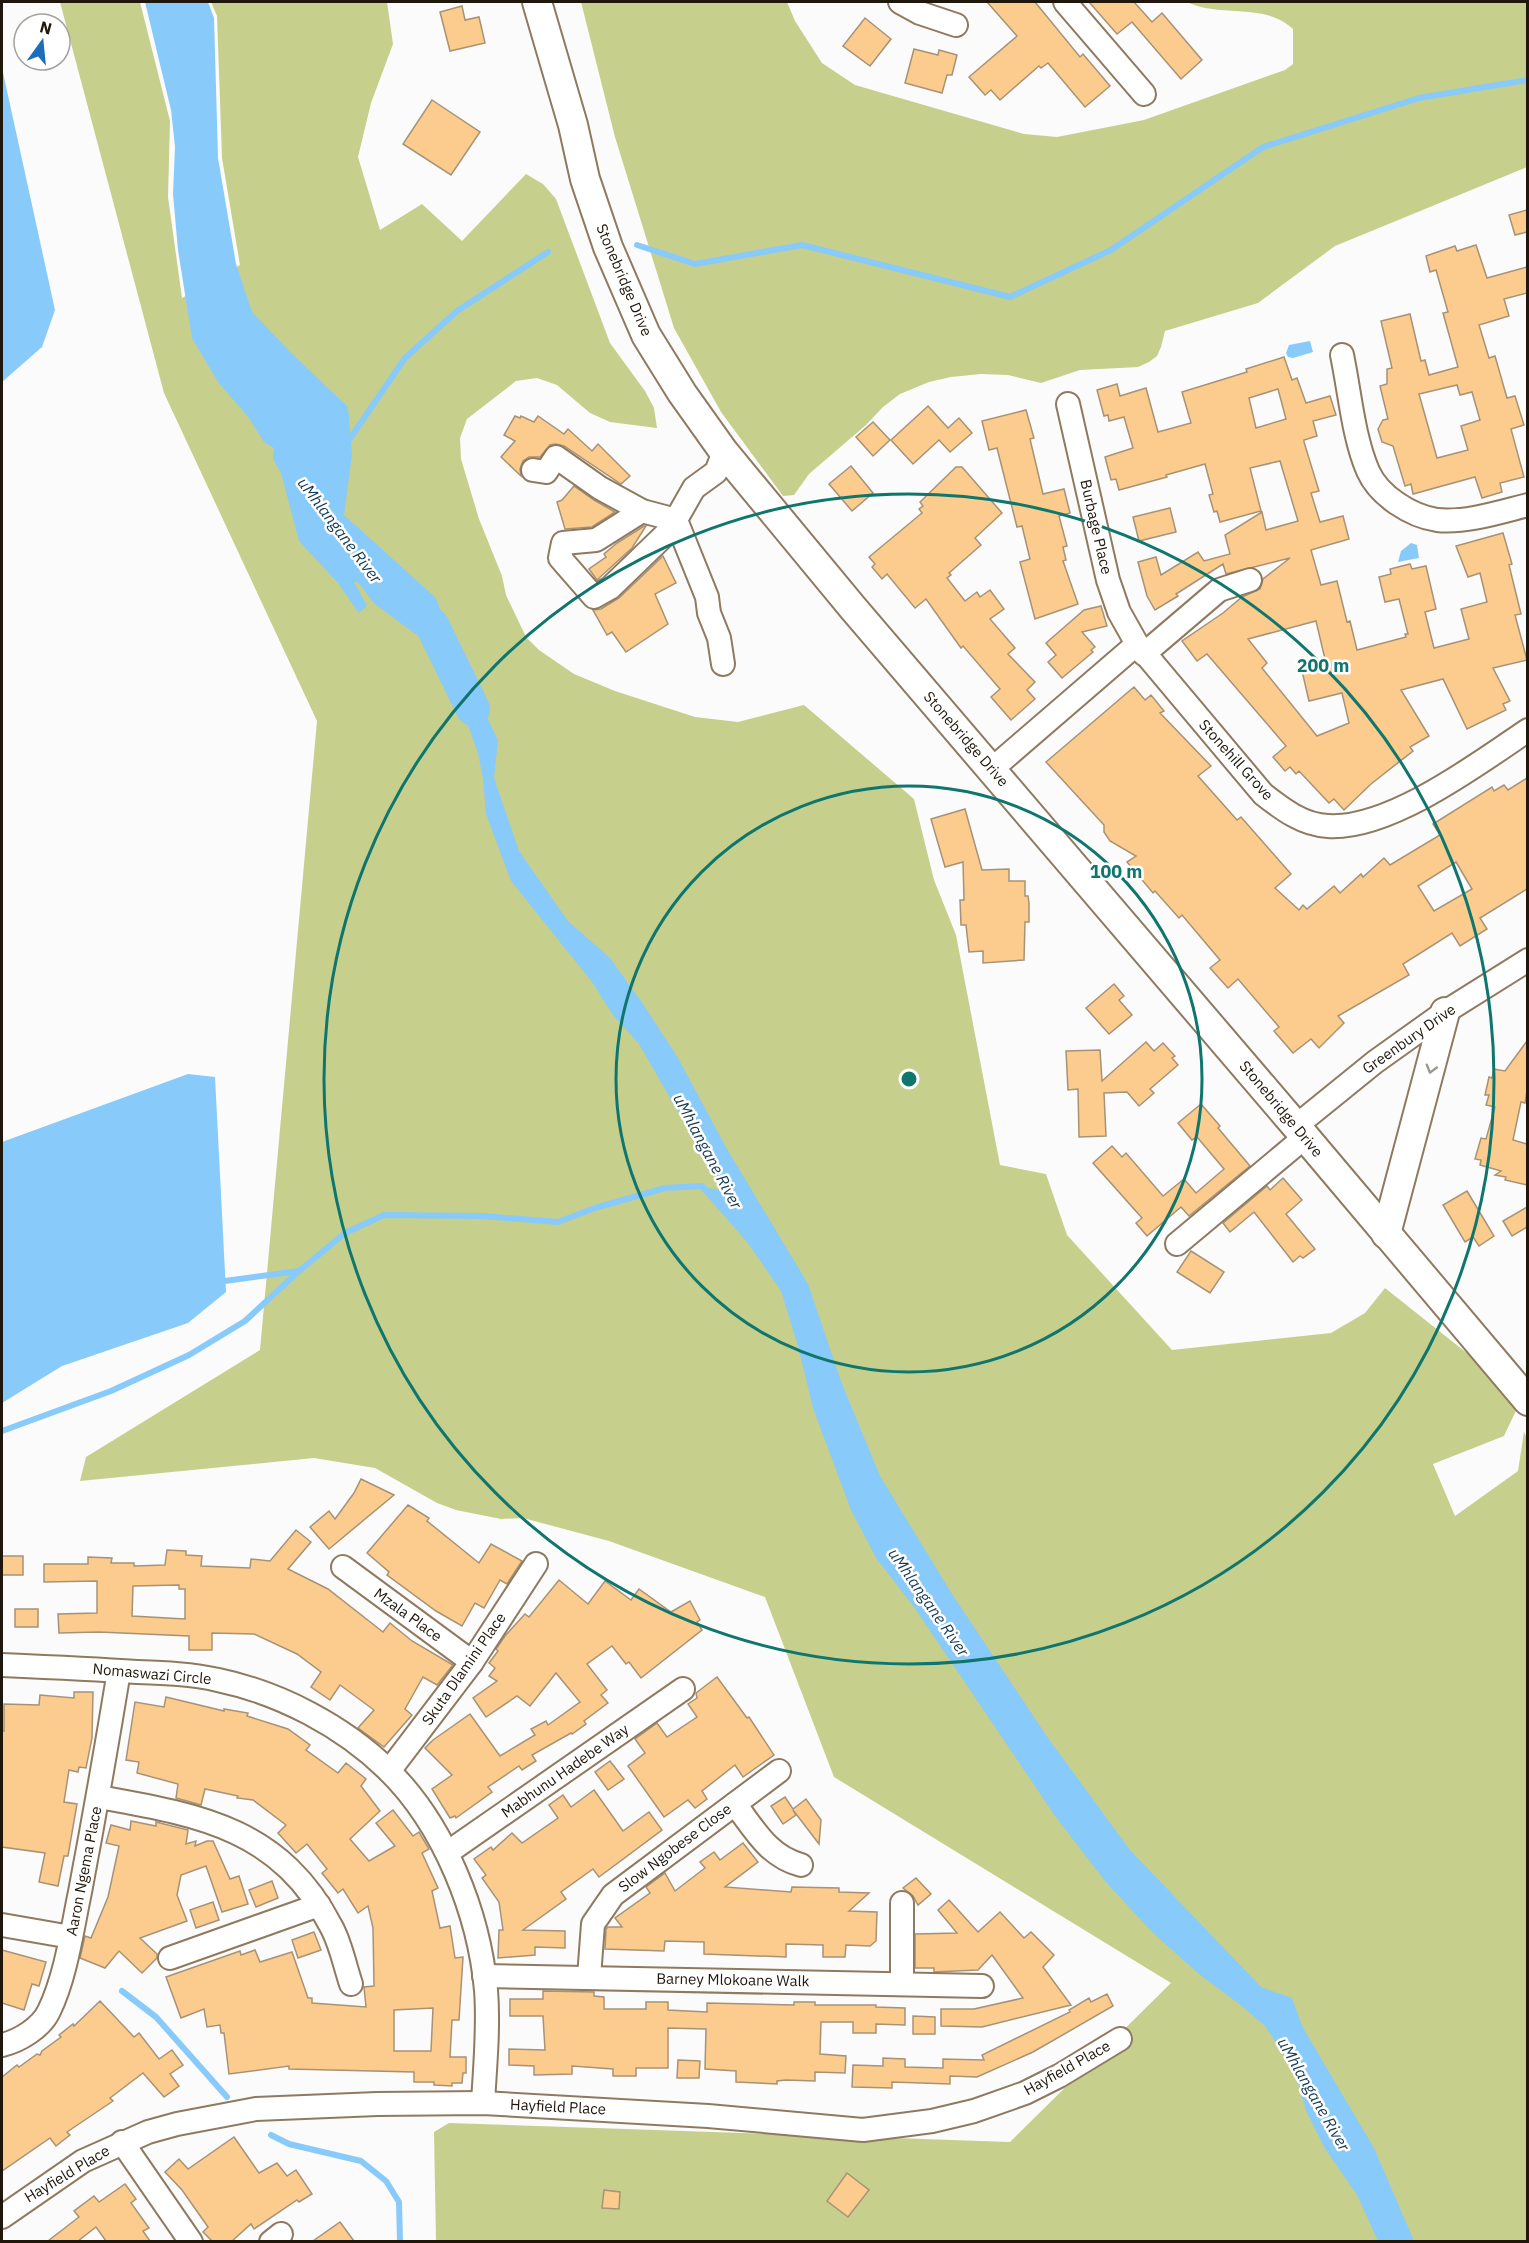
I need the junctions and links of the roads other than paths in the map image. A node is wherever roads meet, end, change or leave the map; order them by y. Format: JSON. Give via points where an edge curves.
{"nodes":[{"id":1,"x":537,"y":2,"type":"edge"},
{"id":2,"x":900,"y":2,"type":"edge"},
{"id":3,"x":1065,"y":2,"type":"edge"},
{"id":4,"x":956,"y":25,"type":"dead end"},
{"id":5,"x":1144,"y":94,"type":"dead end"},
{"id":6,"x":1342,"y":355,"type":"dead end"},
{"id":7,"x":1068,"y":404,"type":"dead end"},
{"id":8,"x":724,"y":452,"type":"junction"},
{"id":9,"x":532,"y":470,"type":"dead end"},
{"id":10,"x":642,"y":511,"type":"junction"},
{"id":11,"x":1525,"y":513,"type":"edge"},
{"id":12,"x":675,"y":520,"type":"junction"},
{"id":13,"x":1250,"y":579,"type":"dead end"},
{"id":14,"x":1140,"y":649,"type":"junction"},
{"id":15,"x":723,"y":664,"type":"dead end"},
{"id":16,"x":1527,"y":730,"type":"edge"},
{"id":17,"x":992,"y":769,"type":"junction"},
{"id":18,"x":1527,"y":960,"type":"edge"},
{"id":19,"x":1445,"y":1012,"type":"junction"},
{"id":20,"x":1301,"y":1132,"type":"junction"},
{"id":21,"x":1386,"y":1234,"type":"junction"},
{"id":22,"x":1177,"y":1244,"type":"dead end"},
{"id":23,"x":1527,"y":1401,"type":"edge"},
{"id":24,"x":536,"y":1564,"type":"dead end"},
{"id":25,"x":343,"y":1567,"type":"dead end"},
{"id":26,"x":472,"y":1662,"type":"junction"},
{"id":27,"x":2,"y":1665,"type":"edge"},
{"id":28,"x":119,"y":1671,"type":"junction"},
{"id":29,"x":683,"y":1689,"type":"dead end"},
{"id":30,"x":389,"y":1771,"type":"junction"},
{"id":31,"x":779,"y":1772,"type":"dead end"},
{"id":32,"x":99,"y":1797,"type":"junction"},
{"id":33,"x":735,"y":1804,"type":"junction"},
{"id":34,"x":447,"y":1853,"type":"junction"},
{"id":35,"x":801,"y":1864,"type":"dead end"},
{"id":36,"x":902,"y":1903,"type":"dead end"},
{"id":37,"x":319,"y":1905,"type":"junction"},
{"id":38,"x":2,"y":1925,"type":"edge"},
{"id":39,"x":71,"y":1937,"type":"junction"},
{"id":40,"x":170,"y":1958,"type":"dead end"},
{"id":41,"x":484,"y":1976,"type":"junction"},
{"id":42,"x":589,"y":1977,"type":"junction"},
{"id":43,"x":351,"y":1984,"type":"dead end"},
{"id":44,"x":902,"y":1984,"type":"junction"},
{"id":45,"x":982,"y":1986,"type":"dead end"},
{"id":46,"x":1120,"y":2039,"type":"dead end"},
{"id":47,"x":2,"y":2045,"type":"edge"},
{"id":48,"x":483,"y":2103,"type":"junction"},
{"id":49,"x":122,"y":2142,"type":"junction"},
{"id":50,"x":2,"y":2217,"type":"edge"},
{"id":51,"x":190,"y":2241,"type":"edge"}],
"edges":[{"from":1,"to":8,"type":"street","name":"Stonebridge Drive","via":[[585,179],[608,247],[646,335]]},
{"from":2,"to":4,"type":"street"},
{"from":3,"to":5,"type":"street"},
{"from":6,"to":11,"type":"street","via":[[1360,447],[1369,473],[1392,500],[1437,520]]},
{"from":7,"to":14,"type":"street","name":"Burbage Place","via":[[1108,580],[1126,627]]},
{"from":8,"to":12,"type":"street","via":[[716,472],[694,488]]},
{"from":8,"to":17,"type":"street","name":"Stonebridge Drive"},
{"from":9,"to":10,"type":"street","via":[[546,472],[556,457]]},
{"from":10,"to":12,"type":"street"},
{"from":10,"to":12,"type":"street","via":[[596,540],[563,543],[560,558],[594,597],[610,588],[640,560]]},
{"from":12,"to":15,"type":"street","via":[[707,597]]},
{"from":13,"to":14,"type":"street","via":[[1219,590]]},
{"from":14,"to":16,"type":"street","name":"Stonehill Grove","via":[[1263,794],[1306,822],[1352,826],[1384,815],[1475,766]]},
{"from":14,"to":17,"type":"street"},
{"from":17,"to":20,"type":"street","name":"Stonebridge Drive"},
{"from":18,"to":19,"type":"street","name":"Greenbury Drive"},
{"from":19,"to":20,"type":"street","name":"Greenbury Drive","via":[[1374,1062]]},
{"from":19,"to":21,"type":"street","one_way":true},
{"from":20,"to":21,"type":"street","name":"Stonebridge Drive"},
{"from":20,"to":22,"type":"street","name":"Greenbury Drive"},
{"from":21,"to":23,"type":"street","name":"Stonebridge Drive"},
{"from":24,"to":26,"type":"street","name":"Skuta Dlamini Place"},
{"from":25,"to":26,"type":"street","name":"Mzala Place"},
{"from":26,"to":30,"type":"street","name":"Skuta Dlamini Place"},
{"from":27,"to":28,"type":"street","name":"Nomaswazi Circle"},
{"from":28,"to":30,"type":"street","name":"Nomaswazi Circle","via":[[199,1677],[255,1689],[325,1722]]},
{"from":28,"to":32,"type":"street","name":"Aaron Ngema Place"},
{"from":29,"to":34,"type":"street","name":"Mabhunu Hadebe Way"},
{"from":30,"to":34,"type":"street","name":"Nomaswazi Circle","via":[[423,1813]]},
{"from":31,"to":33,"type":"street","name":"Slow Ngobese Close"},
{"from":32,"to":37,"type":"street","via":[[182,1812],[240,1833],[284,1863]]},
{"from":32,"to":39,"type":"street","name":"Aaron Ngema Place"},
{"from":33,"to":35,"type":"street","via":[[780,1858]]},
{"from":33,"to":42,"type":"street","name":"Slow Ngobese Close","via":[[613,1895],[593,1924]]},
{"from":34,"to":41,"type":"street","name":"Nomaswazi Circle","via":[[468,1904]]},
{"from":36,"to":44,"type":"street"},
{"from":37,"to":40,"type":"street"},
{"from":37,"to":43,"type":"street","via":[[333,1930]]},
{"from":38,"to":39,"type":"street"},
{"from":39,"to":47,"type":"street","name":"Aaron Ngema Place","via":[[48,2013],[30,2032]]},
{"from":41,"to":42,"type":"street","name":"Barney Mlokoane Walk"},
{"from":41,"to":48,"type":"street","name":"Nomaswazi Circle","via":[[487,2021]]},
{"from":42,"to":44,"type":"street","name":"Barney Mlokoane Walk"},
{"from":44,"to":45,"type":"street","name":"Barney Mlokoane Walk"},
{"from":46,"to":48,"type":"street","name":"Hayfield Place","via":[[1025,2093],[974,2111],[863,2130],[687,2114]]},
{"from":48,"to":49,"type":"street","name":"Hayfield Place","via":[[256,2109],[177,2124]]},
{"from":49,"to":50,"type":"street","name":"Hayfield Place","via":[[83,2161]]},
{"from":49,"to":51,"type":"street"}]}
